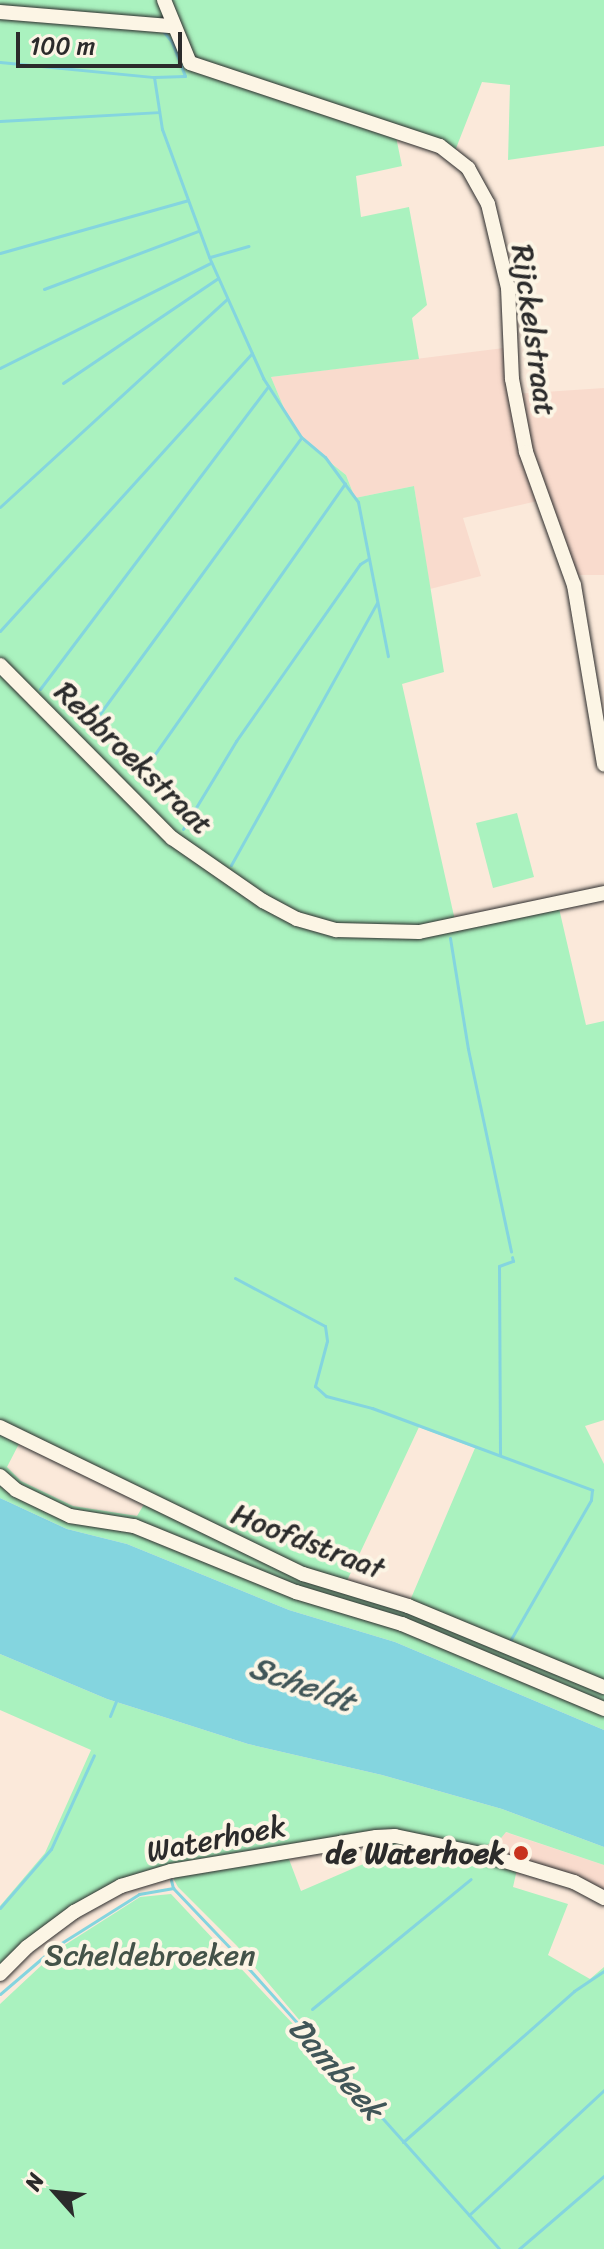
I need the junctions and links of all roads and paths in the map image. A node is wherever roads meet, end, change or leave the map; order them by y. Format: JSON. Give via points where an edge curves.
{"nodes":[{"id":1,"x":164,"y":0,"type":"edge"},
{"id":2,"x":0,"y":12,"type":"edge"},
{"id":3,"x":172,"y":26,"type":"junction"},
{"id":4,"x":0,"y":665,"type":"edge"},
{"id":5,"x":604,"y":765,"type":"edge"},
{"id":6,"x":604,"y":893,"type":"edge"},
{"id":7,"x":0,"y":1427,"type":"edge"},
{"id":8,"x":0,"y":1476,"type":"edge"},
{"id":9,"x":604,"y":1687,"type":"edge"},
{"id":10,"x":604,"y":1709,"type":"edge"},
{"id":11,"x":604,"y":1898,"type":"edge"},
{"id":12,"x":0,"y":1974,"type":"edge"}],
"edges":[{"from":1,"to":3,"type":"street","name":"Rijckelstraat"},
{"from":2,"to":3,"type":"street"},
{"from":3,"to":5,"type":"street","name":"Rijckelstraat","via":[[190,63],[440,146],[468,168],[488,204],[508,288],[512,379],[526,452],[574,585]]},
{"from":4,"to":6,"type":"street","name":"Rebbroekstraat","via":[[172,838],[297,919],[336,930],[419,932]]},
{"from":7,"to":9,"type":"street","name":"Hoofdstraat","via":[[303,1574],[408,1606]]},
{"from":8,"to":10,"type":"street","name":"Hoofdstraat","via":[[16,1490],[70,1516],[134,1526],[296,1592],[402,1624]]},
{"from":11,"to":12,"type":"street","name":"Waterhoek","via":[[574,1882],[485,1855],[395,1836],[376,1837],[171,1871],[121,1886],[74,1912]]}]}
